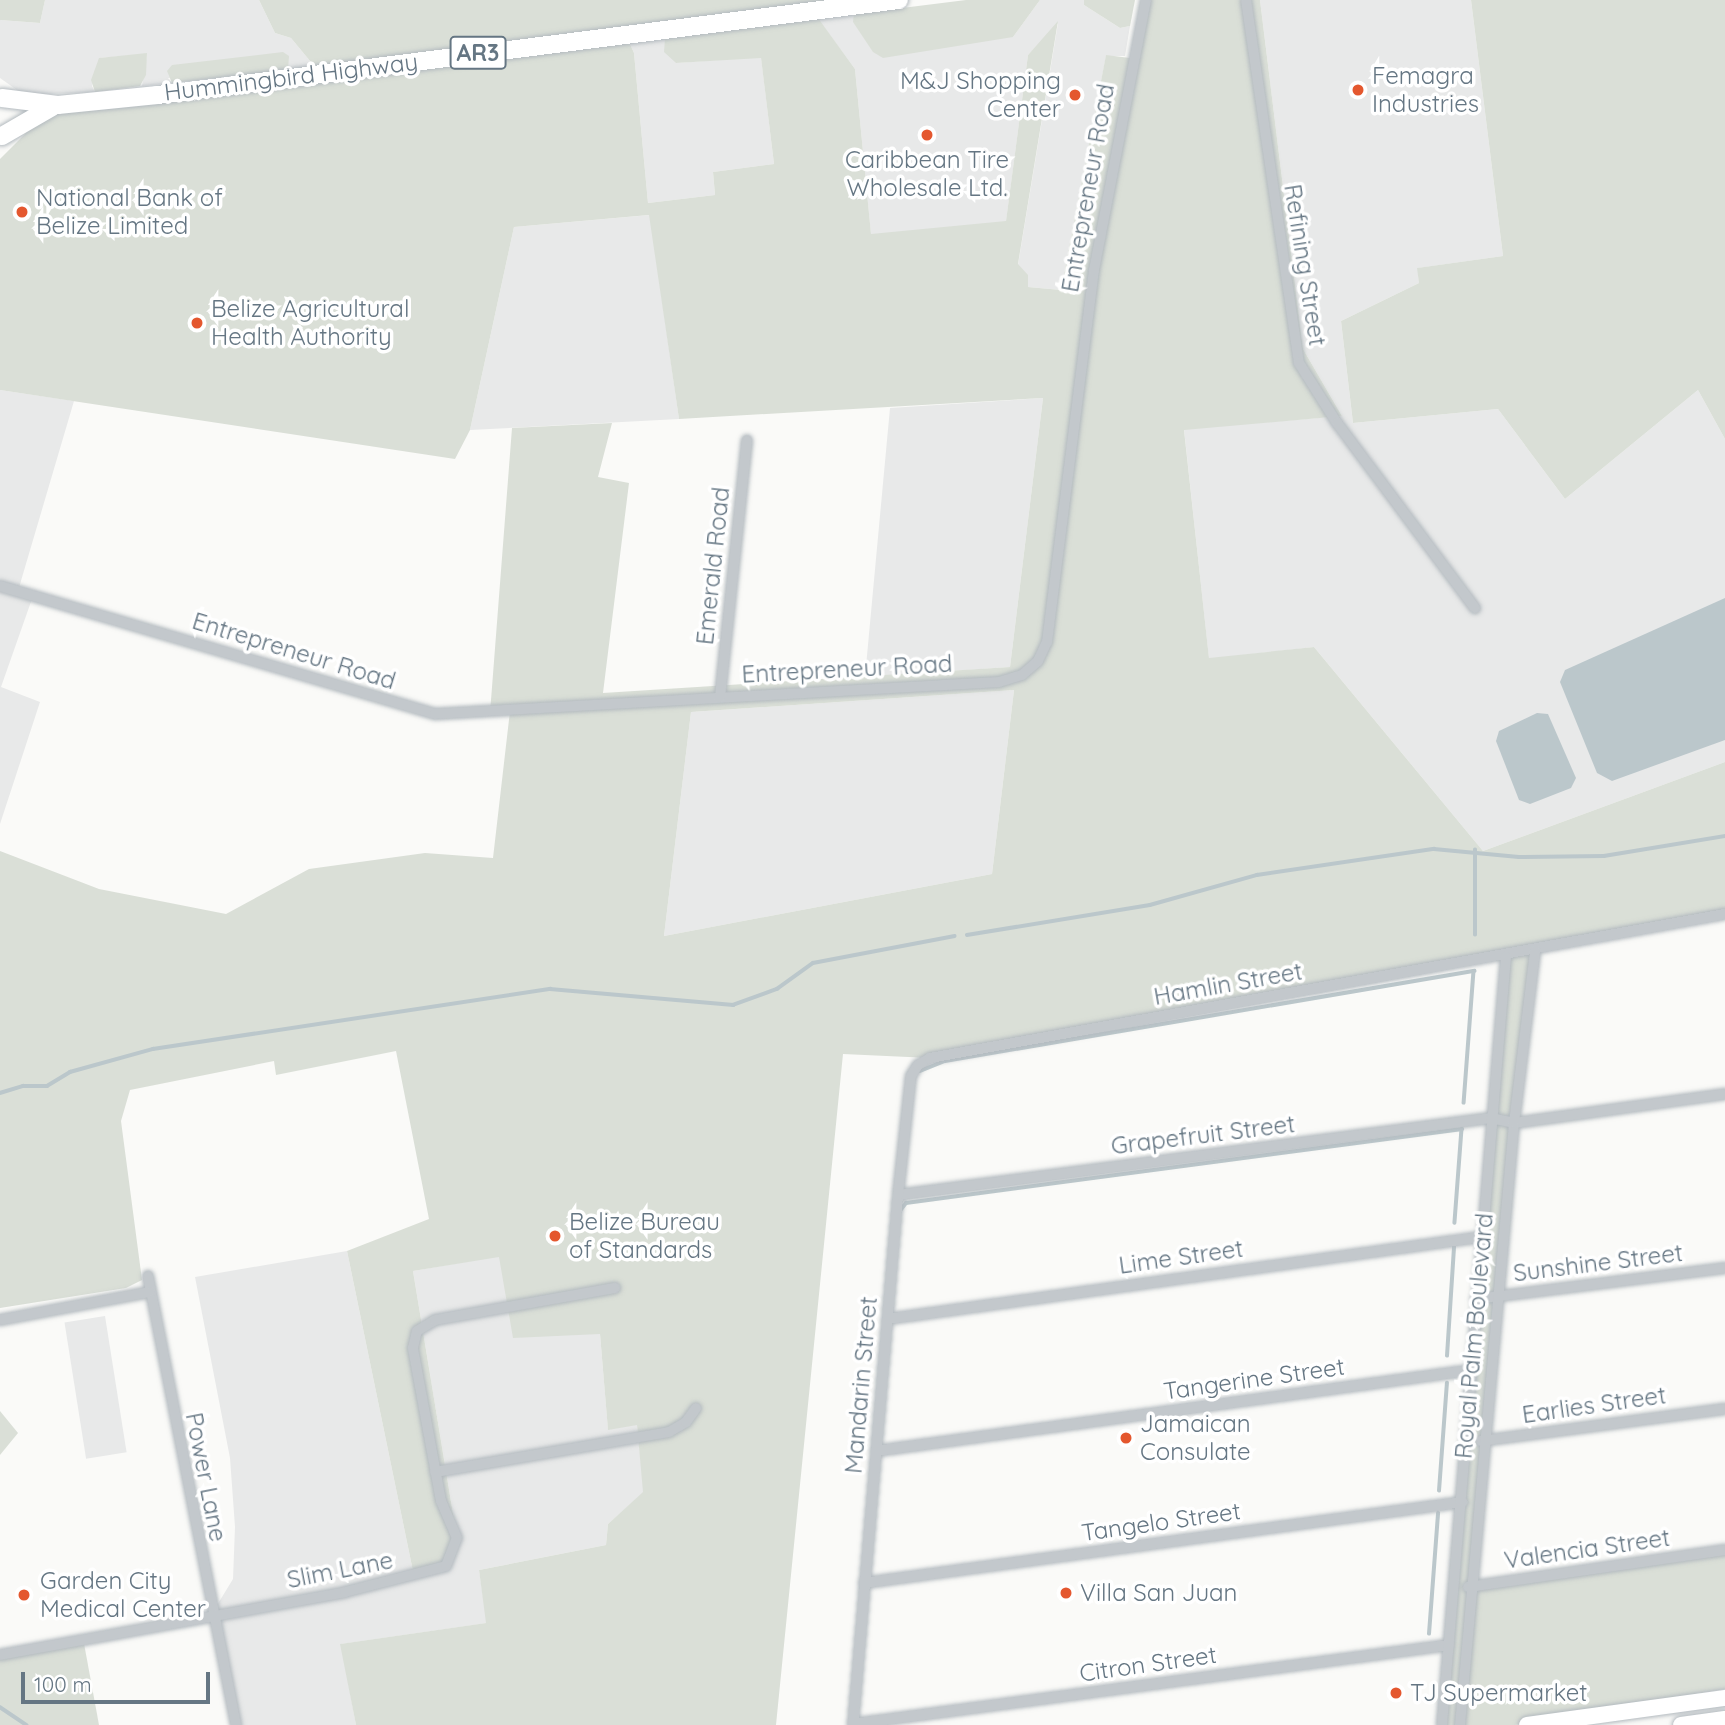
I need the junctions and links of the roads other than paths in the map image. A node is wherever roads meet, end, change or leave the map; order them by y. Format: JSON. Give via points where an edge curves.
{"nodes":[{"id":1,"x":898,"y":0,"type":"edge"},
{"id":2,"x":1146,"y":0,"type":"edge"},
{"id":3,"x":1246,"y":0,"type":"edge"},
{"id":4,"x":1,"y":97,"type":"edge"},
{"id":5,"x":58,"y":105,"type":"junction"},
{"id":6,"x":1,"y":137,"type":"edge"},
{"id":7,"x":747,"y":440,"type":"dead end"},
{"id":8,"x":0,"y":586,"type":"edge"},
{"id":9,"x":1475,"y":608,"type":"dead end"},
{"id":10,"x":720,"y":697,"type":"junction"},
{"id":11,"x":1725,"y":914,"type":"edge"},
{"id":12,"x":1535,"y":951,"type":"junction"},
{"id":13,"x":1506,"y":957,"type":"junction"},
{"id":14,"x":929,"y":1058,"type":"joint"},
{"id":15,"x":1725,"y":1094,"type":"edge"},
{"id":16,"x":1491,"y":1118,"type":"junction"},
{"id":17,"x":1514,"y":1123,"type":"junction"},
{"id":18,"x":898,"y":1195,"type":"junction"},
{"id":19,"x":1481,"y":1237,"type":"junction"},
{"id":20,"x":1725,"y":1268,"type":"edge"},
{"id":21,"x":148,"y":1276,"type":"dead end"},
{"id":22,"x":615,"y":1288,"type":"dead end"},
{"id":23,"x":149,"y":1292,"type":"junction"},
{"id":24,"x":1499,"y":1296,"type":"junction"},
{"id":25,"x":1476,"y":1299,"type":"junction"},
{"id":26,"x":888,"y":1319,"type":"junction"},
{"id":27,"x":0,"y":1321,"type":"edge"},
{"id":28,"x":1472,"y":1370,"type":"junction"},
{"id":29,"x":696,"y":1408,"type":"dead end"},
{"id":30,"x":1725,"y":1409,"type":"edge"},
{"id":31,"x":1485,"y":1440,"type":"junction"},
{"id":32,"x":1469,"y":1442,"type":"junction"},
{"id":33,"x":876,"y":1451,"type":"junction"},
{"id":34,"x":435,"y":1472,"type":"junction"},
{"id":35,"x":1463,"y":1502,"type":"junction"},
{"id":36,"x":1725,"y":1550,"type":"edge"},
{"id":37,"x":864,"y":1583,"type":"junction"},
{"id":38,"x":1473,"y":1587,"type":"junction"},
{"id":39,"x":1455,"y":1589,"type":"junction"},
{"id":40,"x":211,"y":1615,"type":"junction"},
{"id":41,"x":1449,"y":1645,"type":"junction"},
{"id":42,"x":0,"y":1655,"type":"edge"},
{"id":43,"x":1725,"y":1698,"type":"edge"},
{"id":44,"x":1725,"y":1719,"type":"edge"},
{"id":45,"x":236,"y":1725,"type":"edge"},
{"id":46,"x":853,"y":1725,"type":"edge"},
{"id":47,"x":1442,"y":1725,"type":"edge"},
{"id":48,"x":1460,"y":1725,"type":"edge"},
{"id":49,"x":1527,"y":1725,"type":"edge"},
{"id":50,"x":1681,"y":1725,"type":"edge"}],
"edges":[{"from":1,"to":5,"type":"main road","name":"Hummingbird Highway","number":"AR3"},
{"from":2,"to":10,"type":"street","name":"Entrepreneur Road","via":[[1094,270],[1047,642],[1038,661],[1022,675],[999,682]]},
{"from":3,"to":9,"type":"street","name":"Refining Street","via":[[1299,363],[1337,423]]},
{"from":4,"to":5,"type":"main road","name":"Hummingbird Highway","number":"AR3"},
{"from":4,"to":6,"type":"main road","via":[[7,117]]},
{"from":5,"to":6,"type":"main road","name":"Hummingbird Highway","number":"AR3"},
{"from":7,"to":10,"type":"street","name":"Emerald Road"},
{"from":8,"to":10,"type":"street","name":"Entrepreneur Road","via":[[435,714]]},
{"from":11,"to":12,"type":"street","name":"Hamlin Street"},
{"from":12,"to":13,"type":"street","name":"Hamlin Street"},
{"from":12,"to":17,"type":"street","name":"Royal Palm Boulevard"},
{"from":13,"to":14,"type":"street","name":"Hamlin Street"},
{"from":13,"to":16,"type":"street","name":"Royal Palm Boulevard"},
{"from":14,"to":18,"type":"street","name":"Mandarin Street","via":[[911,1076]]},
{"from":15,"to":17,"type":"street"},
{"from":16,"to":17,"type":"street","name":"Grapefruit Street"},
{"from":16,"to":18,"type":"street","name":"Grapefruit Street"},
{"from":16,"to":19,"type":"street","name":"Royal Palm Boulevard"},
{"from":17,"to":24,"type":"street","name":"Royal Palm Boulevard"},
{"from":18,"to":26,"type":"street","name":"Mandarin Street"},
{"from":19,"to":25,"type":"street","name":"Royal Palm Boulevard"},
{"from":19,"to":26,"type":"street","name":"Lime Street"},
{"from":20,"to":24,"type":"street","name":"Sunshine Street"},
{"from":21,"to":23,"type":"street","name":"Power Lane"},
{"from":22,"to":34,"type":"street","name":"Slim Lane","via":[[435,1320],[417,1331],[412,1348]]},
{"from":23,"to":27,"type":"street"},
{"from":23,"to":40,"type":"street","name":"Power Lane"},
{"from":24,"to":25,"type":"street","name":"Sunshine Street"},
{"from":24,"to":31,"type":"street","name":"Royal Palm Boulevard"},
{"from":25,"to":28,"type":"street","name":"Royal Palm Boulevard"},
{"from":26,"to":33,"type":"street","name":"Mandarin Street"},
{"from":28,"to":32,"type":"street","name":"Royal Palm Boulevard"},
{"from":28,"to":33,"type":"street","name":"Tangerine Street"},
{"from":29,"to":34,"type":"street","via":[[686,1422],[669,1432]]},
{"from":30,"to":31,"type":"street","name":"Earlies Street"},
{"from":31,"to":32,"type":"street","name":"Earlies Street"},
{"from":31,"to":38,"type":"street","name":"Royal Palm Boulevard"},
{"from":32,"to":35,"type":"street","name":"Royal Palm Boulevard"},
{"from":33,"to":37,"type":"street","name":"Mandarin Street"},
{"from":34,"to":40,"type":"street","name":"Slim Lane","via":[[440,1501],[457,1538],[446,1566],[345,1592]]},
{"from":35,"to":37,"type":"street","name":"Tangelo Street"},
{"from":35,"to":39,"type":"street","name":"Royal Palm Boulevard"},
{"from":36,"to":38,"type":"street","name":"Valencia Street"},
{"from":37,"to":46,"type":"street","name":"Mandarin Street"},
{"from":38,"to":39,"type":"street","name":"Valencia Street"},
{"from":38,"to":48,"type":"street","name":"Royal Palm Boulevard"},
{"from":39,"to":41,"type":"street","name":"Royal Palm Boulevard"},
{"from":40,"to":42,"type":"street","name":"Slim Lane"},
{"from":40,"to":45,"type":"street","name":"Power Lane"},
{"from":41,"to":46,"type":"street","name":"Citron Street"},
{"from":41,"to":47,"type":"street","name":"Royal Palm Boulevard"},
{"from":43,"to":49,"type":"street"},
{"from":44,"to":50,"type":"street"}]}
